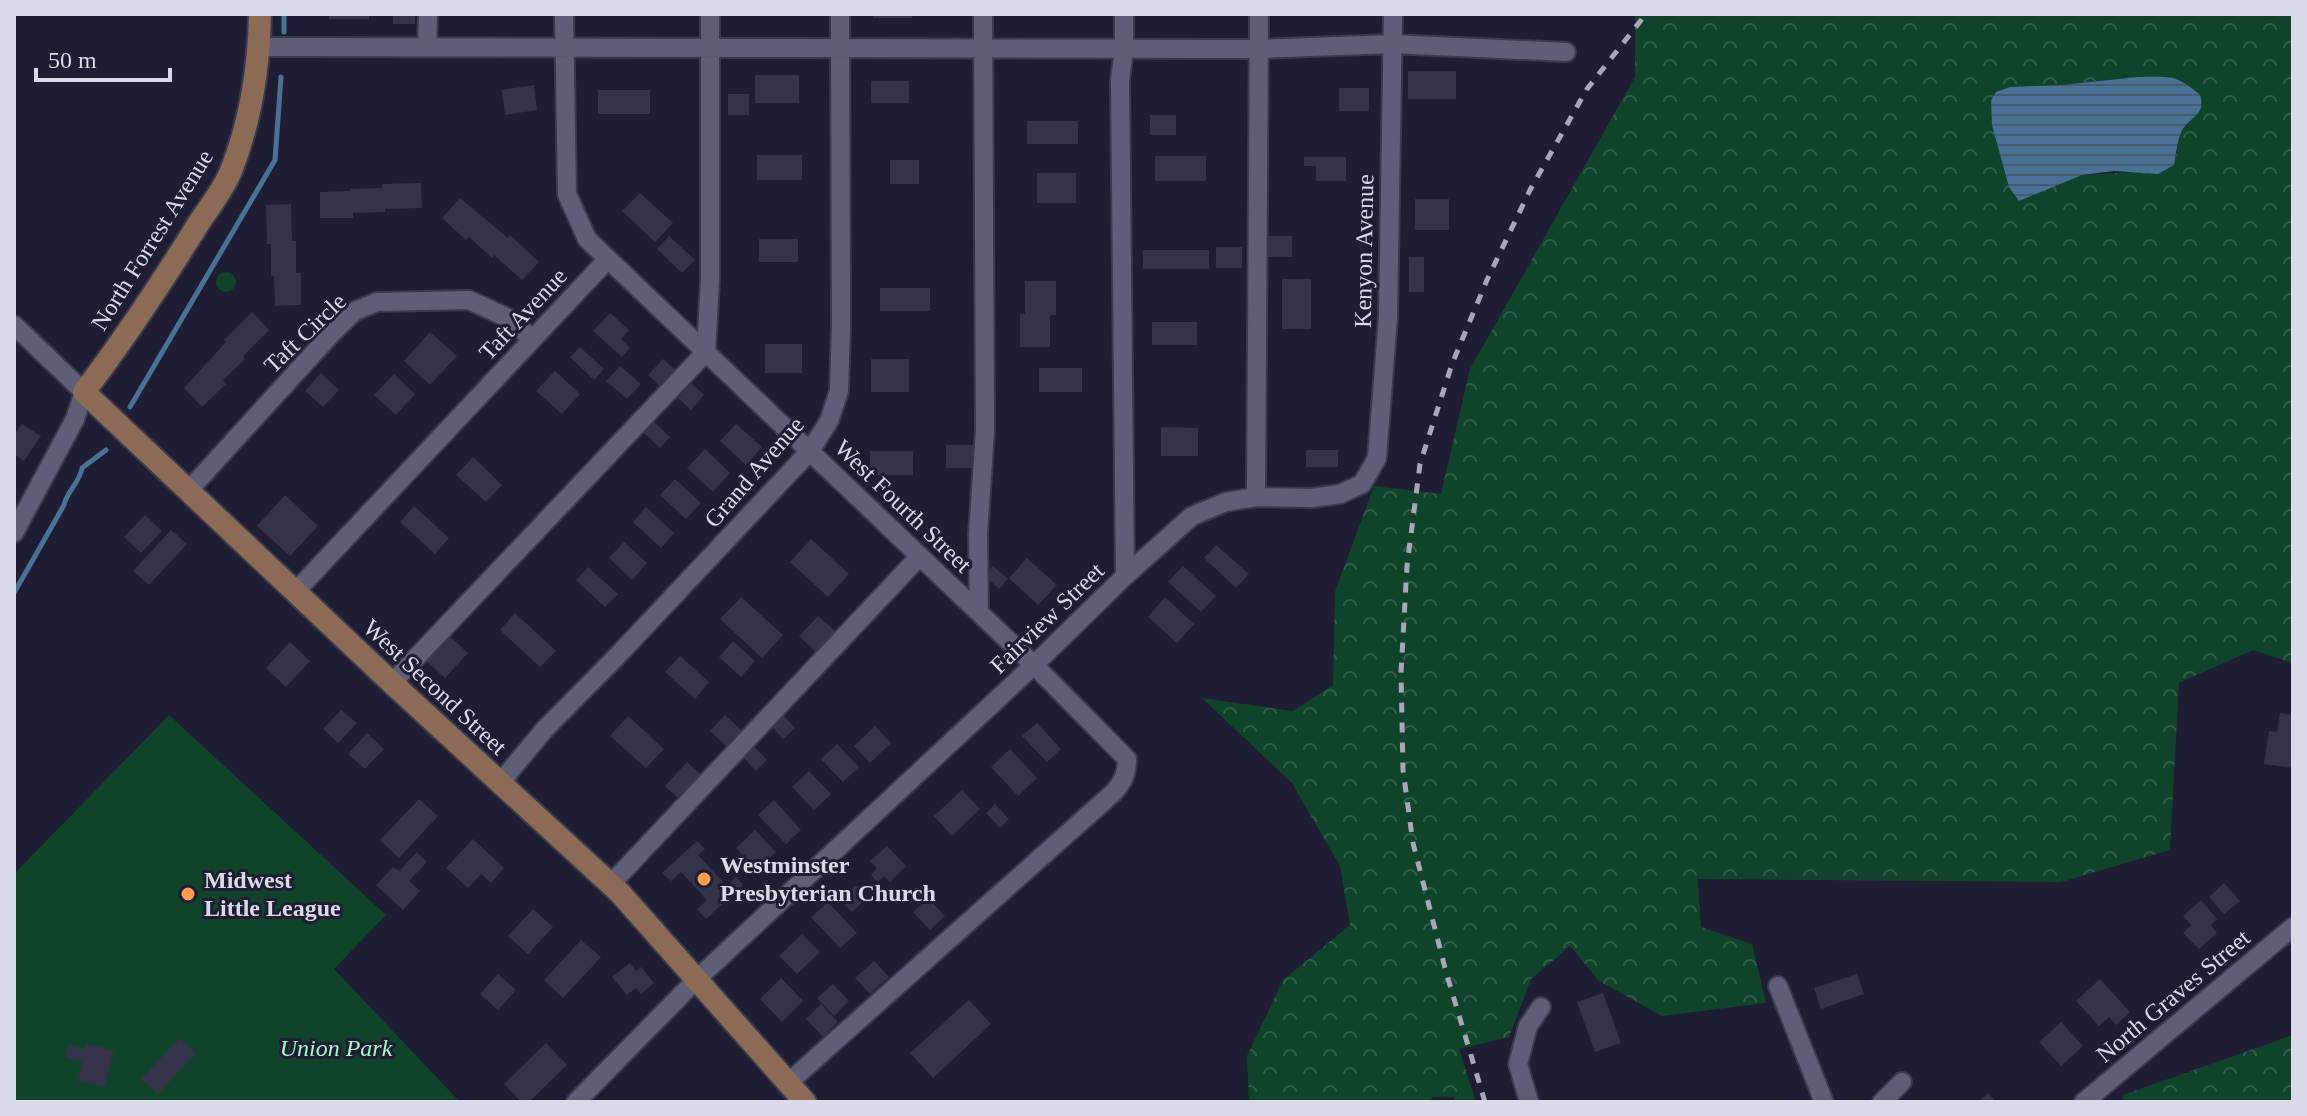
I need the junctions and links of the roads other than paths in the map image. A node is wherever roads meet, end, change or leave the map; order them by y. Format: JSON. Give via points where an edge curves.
{"nodes":[{"id":1,"x":260,"y":14,"type":"edge"},
{"id":2,"x":428,"y":14,"type":"edge"},
{"id":3,"x":564,"y":14,"type":"edge"},
{"id":4,"x":710,"y":14,"type":"edge"},
{"id":5,"x":840,"y":14,"type":"edge"},
{"id":6,"x":983,"y":14,"type":"edge"},
{"id":7,"x":1124,"y":14,"type":"edge"},
{"id":8,"x":1259,"y":14,"type":"edge"},
{"id":9,"x":1393,"y":14,"type":"edge"},
{"id":10,"x":1392,"y":44,"type":"junction"},
{"id":11,"x":259,"y":47,"type":"junction"},
{"id":12,"x":427,"y":47,"type":"junction"},
{"id":13,"x":564,"y":48,"type":"junction"},
{"id":14,"x":840,"y":48,"type":"junction"},
{"id":15,"x":983,"y":49,"type":"junction"},
{"id":16,"x":1124,"y":49,"type":"junction"},
{"id":17,"x":1259,"y":49,"type":"junction"},
{"id":18,"x":710,"y":50,"type":"junction"},
{"id":19,"x":1566,"y":52,"type":"dead end"},
{"id":20,"x":608,"y":259,"type":"junction"},
{"id":21,"x":14,"y":325,"type":"edge"},
{"id":22,"x":533,"y":339,"type":"junction"},
{"id":23,"x":706,"y":352,"type":"junction"},
{"id":24,"x":84,"y":392,"type":"junction"},
{"id":25,"x":810,"y":451,"type":"junction"},
{"id":26,"x":189,"y":490,"type":"junction"},
{"id":27,"x":1256,"y":497,"type":"junction"},
{"id":28,"x":19,"y":510,"type":"edge"},
{"id":29,"x":14,"y":533,"type":"edge"},
{"id":30,"x":920,"y":556,"type":"junction"},
{"id":31,"x":1125,"y":576,"type":"junction"},
{"id":32,"x":296,"y":591,"type":"junction"},
{"id":33,"x":979,"y":612,"type":"junction"},
{"id":34,"x":1034,"y":665,"type":"junction"},
{"id":35,"x":392,"y":683,"type":"junction"},
{"id":36,"x":500,"y":783,"type":"junction"},
{"id":37,"x":610,"y":885,"type":"junction"},
{"id":38,"x":2293,"y":927,"type":"edge"},
{"id":39,"x":696,"y":980,"type":"junction"},
{"id":40,"x":1778,"y":986,"type":"dead end"},
{"id":41,"x":1541,"y":1007,"type":"dead end"},
{"id":42,"x":1902,"y":1082,"type":"dead end"},
{"id":43,"x":788,"y":1083,"type":"junction"},
{"id":44,"x":581,"y":1101,"type":"edge"},
{"id":45,"x":805,"y":1102,"type":"edge"},
{"id":46,"x":1529,"y":1102,"type":"edge"},
{"id":47,"x":1824,"y":1102,"type":"edge"},
{"id":48,"x":1882,"y":1102,"type":"edge"},
{"id":49,"x":2084,"y":1102,"type":"edge"}],
"edges":[{"from":1,"to":11,"type":"main road","name":"North Forrest Avenue"},
{"from":2,"to":12,"type":"street"},
{"from":3,"to":13,"type":"street"},
{"from":4,"to":18,"type":"street"},
{"from":5,"to":14,"type":"street","name":"Grand Avenue"},
{"from":6,"to":15,"type":"street"},
{"from":7,"to":16,"type":"street","name":"Fairview Street"},
{"from":8,"to":17,"type":"street"},
{"from":9,"to":10,"type":"street","name":"Kenyon Avenue"},
{"from":10,"to":17,"type":"street"},
{"from":10,"to":19,"type":"street"},
{"from":10,"to":27,"type":"street","name":"Kenyon Avenue","via":[[1388,317],[1377,458],[1362,484],[1340,494]]},
{"from":11,"to":12,"type":"street"},
{"from":11,"to":24,"type":"main road","name":"North Forrest Avenue","via":[[248,118],[230,173]]},
{"from":12,"to":13,"type":"street"},
{"from":13,"to":18,"type":"street"},
{"from":13,"to":20,"type":"street","via":[[567,194],[587,239]]},
{"from":14,"to":15,"type":"street"},
{"from":14,"to":18,"type":"street"},
{"from":14,"to":25,"type":"street","name":"Grand Avenue","via":[[839,391],[829,421]]},
{"from":15,"to":16,"type":"street"},
{"from":15,"to":33,"type":"street","via":[[985,431]]},
{"from":16,"to":17,"type":"street"},
{"from":16,"to":31,"type":"street","name":"Fairview Street","via":[[1120,80]]},
{"from":17,"to":27,"type":"street"},
{"from":18,"to":23,"type":"street"},
{"from":20,"to":22,"type":"street","name":"Taft Avenue"},
{"from":20,"to":23,"type":"street","name":"West Fourth Street"},
{"from":21,"to":24,"type":"street","name":"West Second Street"},
{"from":22,"to":26,"type":"street","name":"Taft Circle","via":[[506,317],[469,300],[377,302],[355,311]]},
{"from":22,"to":32,"type":"street","name":"Taft Avenue"},
{"from":23,"to":25,"type":"street","name":"West Fourth Street"},
{"from":23,"to":35,"type":"street"},
{"from":24,"to":26,"type":"main road","name":"West Second Street"},
{"from":24,"to":28,"type":"street","via":[[75,419]]},
{"from":25,"to":30,"type":"street","name":"West Fourth Street"},
{"from":25,"to":36,"type":"street","name":"Grand Avenue","via":[[544,730]]},
{"from":26,"to":32,"type":"main road","name":"West Second Street"},
{"from":27,"to":31,"type":"street","via":[[1192,516]]},
{"from":28,"to":29,"type":"street"},
{"from":30,"to":33,"type":"street","name":"West Fourth Street"},
{"from":30,"to":37,"type":"street"},
{"from":31,"to":34,"type":"street","name":"Fairview Street"},
{"from":32,"to":35,"type":"main road","name":"West Second Street"},
{"from":33,"to":34,"type":"street","name":"West Fourth Street"},
{"from":34,"to":39,"type":"street","name":"Fairview Street"},
{"from":34,"to":43,"type":"street","name":"West Fourth Street","via":[[1127,759],[1122,783]]},
{"from":35,"to":36,"type":"main road","name":"West Second Street"},
{"from":36,"to":37,"type":"main road","name":"West Second Street"},
{"from":37,"to":39,"type":"main road","name":"West Second Street"},
{"from":38,"to":49,"type":"street","name":"North Graves Street"},
{"from":39,"to":43,"type":"main road","name":"West Second Street"},
{"from":39,"to":44,"type":"street","name":"Fairview Street"},
{"from":40,"to":47,"type":"street"},
{"from":41,"to":46,"type":"street","via":[[1528,1026],[1518,1064]]},
{"from":42,"to":48,"type":"street"},
{"from":43,"to":45,"type":"main road","name":"West Second Street"}]}
